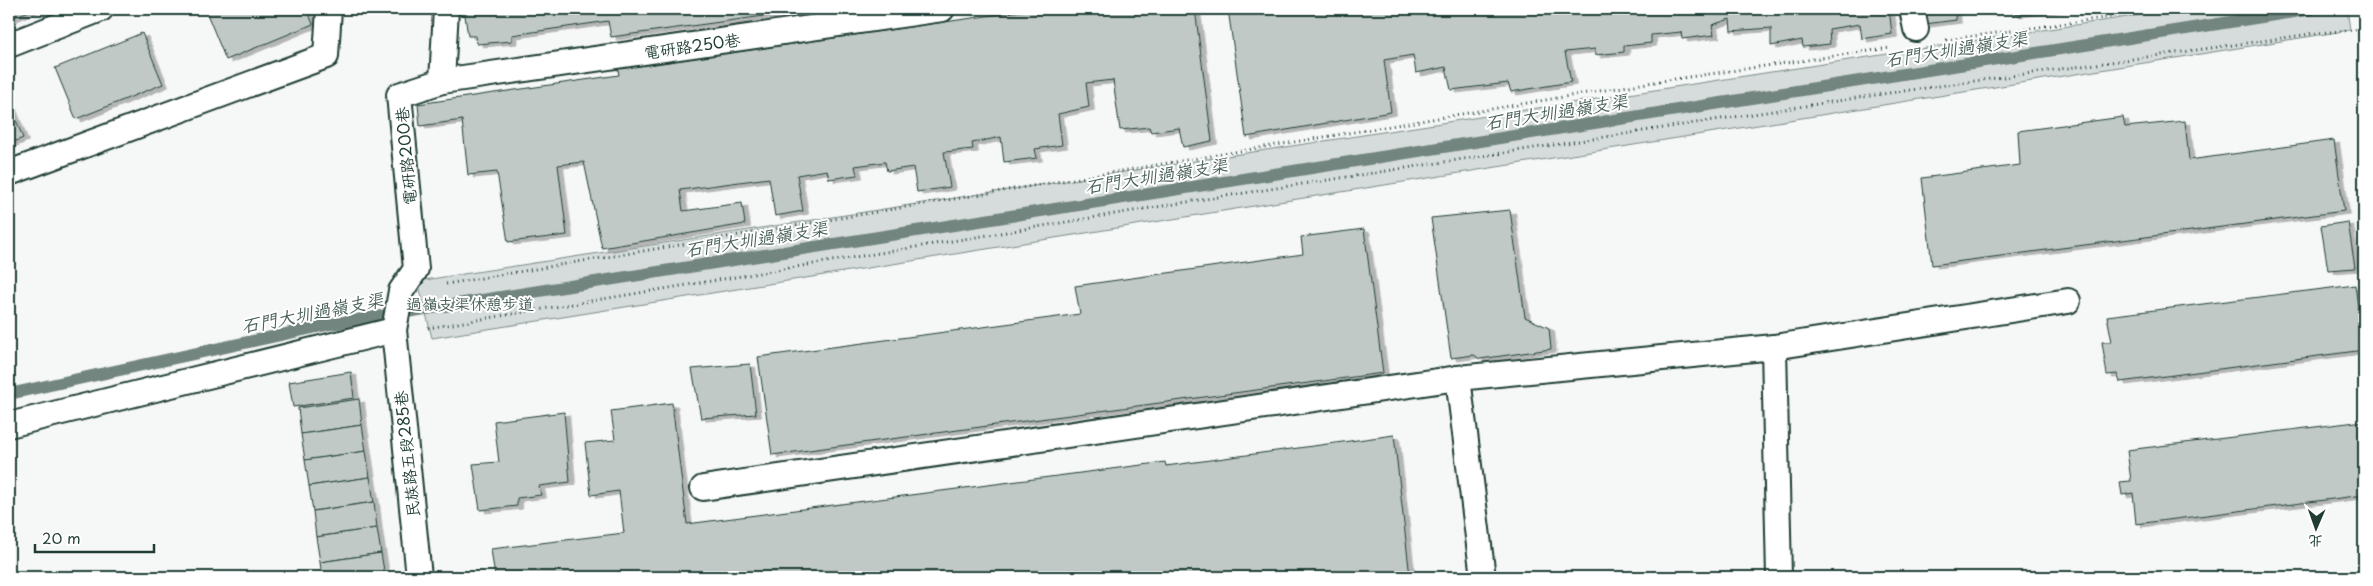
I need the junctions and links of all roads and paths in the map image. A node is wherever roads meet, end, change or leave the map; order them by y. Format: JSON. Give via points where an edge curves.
{"nodes":[{"id":1,"x":101,"y":9,"type":"edge"},
{"id":2,"x":329,"y":9,"type":"edge"},
{"id":3,"x":446,"y":9,"type":"edge"},
{"id":4,"x":942,"y":9,"type":"edge"},
{"id":5,"x":2168,"y":9,"type":"edge"},
{"id":6,"x":2364,"y":29,"type":"edge"},
{"id":7,"x":1942,"y":41,"type":"dead end"},
{"id":8,"x":9,"y":44,"type":"edge"},
{"id":9,"x":1893,"y":48,"type":"dead end"},
{"id":10,"x":442,"y":81,"type":"junction"},
{"id":11,"x":9,"y":173,"type":"edge"},
{"id":12,"x":401,"y":291,"type":"junction"},
{"id":13,"x":2068,"y":301,"type":"dead end"},
{"id":14,"x":394,"y":332,"type":"junction"},
{"id":15,"x":1774,"y":347,"type":"junction"},
{"id":16,"x":1458,"y":378,"type":"junction"},
{"id":17,"x":9,"y":425,"type":"edge"},
{"id":18,"x":703,"y":488,"type":"dead end"},
{"id":19,"x":418,"y":577,"type":"edge"},
{"id":20,"x":1483,"y":577,"type":"edge"},
{"id":21,"x":1779,"y":577,"type":"edge"}],
"edges":[{"from":1,"to":8,"type":"lane"},
{"from":2,"to":11,"type":"lane","via":[[326,56]]},
{"from":3,"to":10,"type":"lane"},
{"from":4,"to":10,"type":"lane","name":"電研路250巷"},
{"from":5,"to":7,"type":"path"},
{"from":6,"to":14,"type":"path","via":[[1882,94],[1203,199]]},
{"from":9,"to":12,"type":"path","via":[[1647,83]]},
{"from":10,"to":12,"type":"lane","name":"電研路200巷","via":[[399,94],[416,269]]},
{"from":12,"to":14,"type":"lane","name":"電研路200巷"},
{"from":13,"to":15,"type":"lane"},
{"from":14,"to":17,"type":"lane"},
{"from":14,"to":19,"type":"lane","name":"民族路五段285巷"},
{"from":15,"to":16,"type":"lane"},
{"from":15,"to":21,"type":"lane"},
{"from":16,"to":18,"type":"lane"},
{"from":16,"to":20,"type":"lane"}]}
